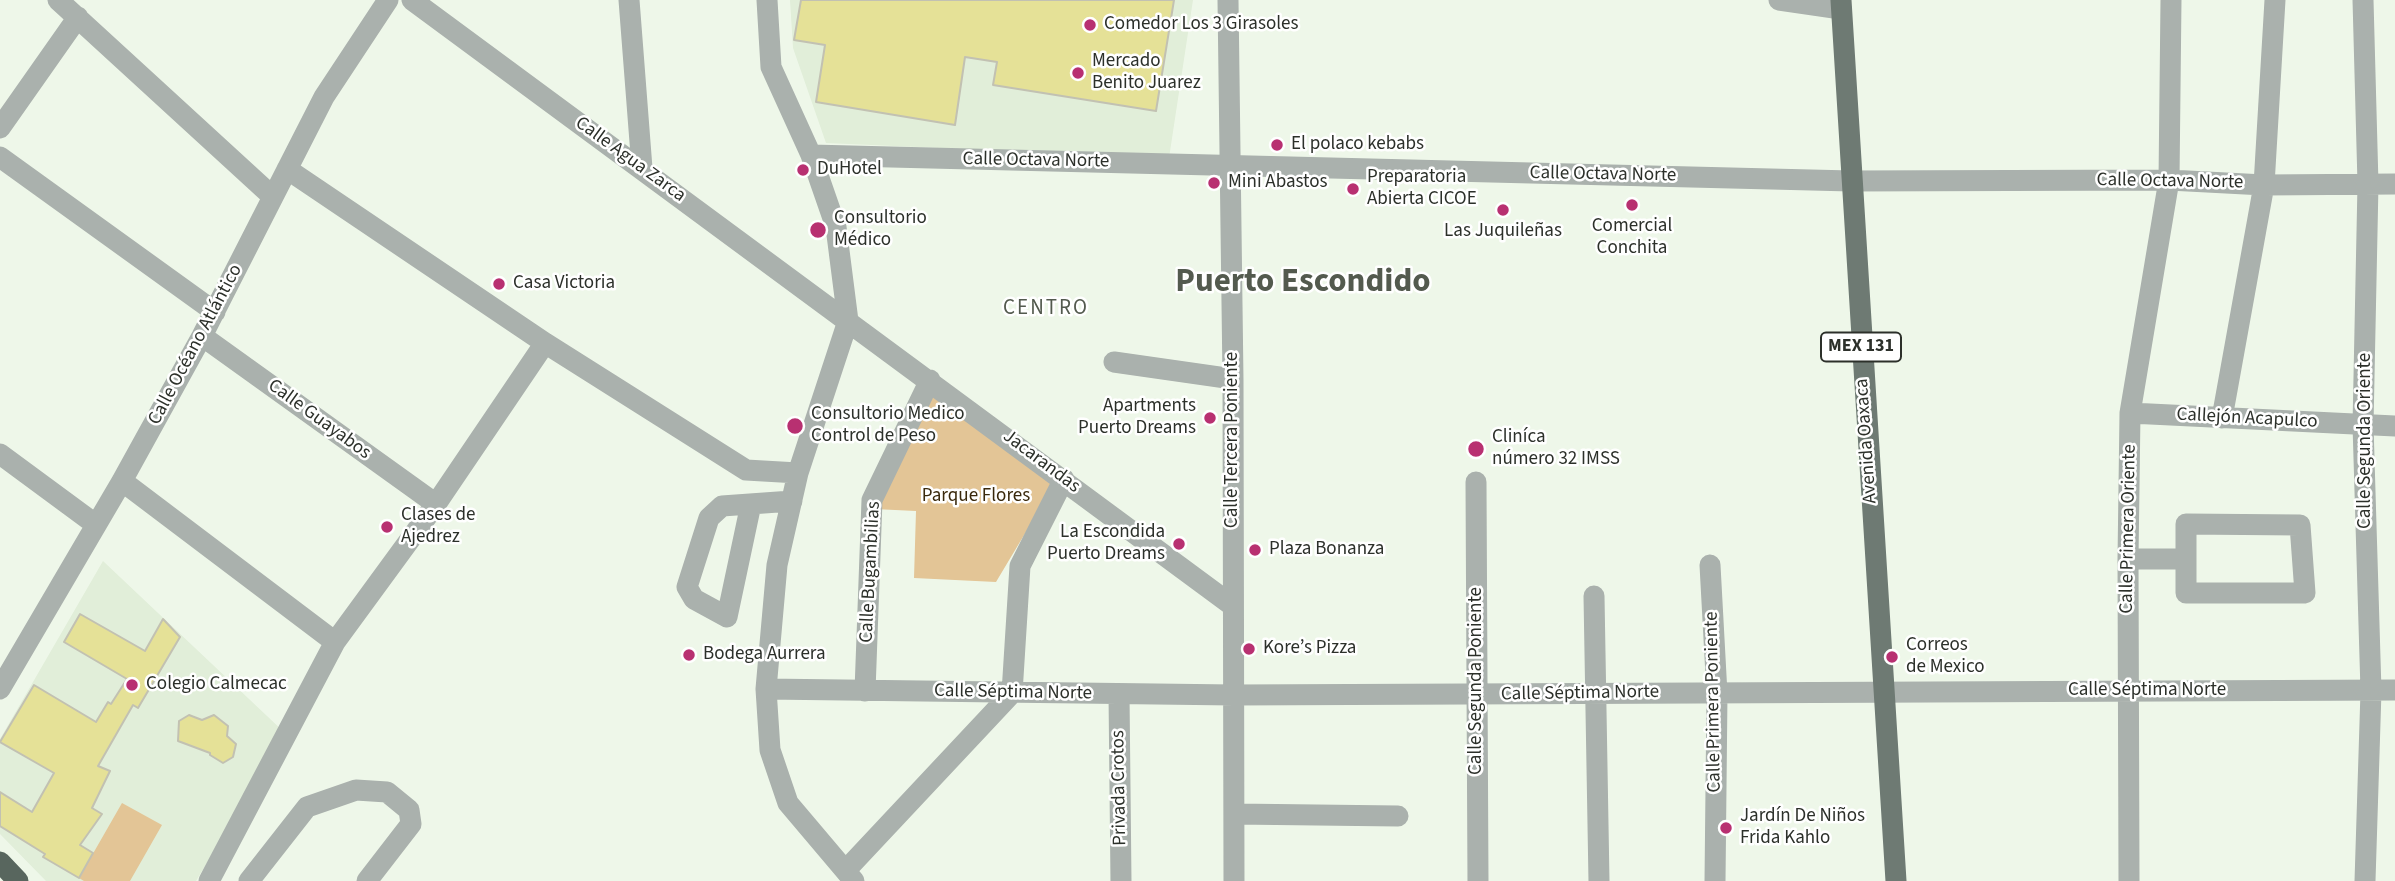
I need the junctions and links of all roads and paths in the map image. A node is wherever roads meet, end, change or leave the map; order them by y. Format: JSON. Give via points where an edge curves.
{"nodes":[{"id":1,"x":58,"y":0,"type":"edge"},
{"id":2,"x":388,"y":0,"type":"edge"},
{"id":3,"x":412,"y":0,"type":"edge"},
{"id":4,"x":629,"y":0,"type":"edge"},
{"id":5,"x":767,"y":0,"type":"edge"},
{"id":6,"x":1228,"y":0,"type":"edge"},
{"id":7,"x":1779,"y":0,"type":"edge"},
{"id":8,"x":2171,"y":0,"type":"edge"},
{"id":9,"x":2275,"y":0,"type":"edge"},
{"id":10,"x":2363,"y":0,"type":"edge"},
{"id":11,"x":1841,"y":5,"type":"edge"},
{"id":12,"x":78,"y":17,"type":"junction"},
{"id":13,"x":0,"y":128,"type":"edge"},
{"id":14,"x":811,"y":155,"type":"junction"},
{"id":15,"x":0,"y":157,"type":"edge"},
{"id":16,"x":1230,"y":166,"type":"junction"},
{"id":17,"x":642,"y":168,"type":"junction"},
{"id":18,"x":287,"y":169,"type":"junction"},
{"id":19,"x":2169,"y":180,"type":"junction"},
{"id":20,"x":1851,"y":181,"type":"junction"},
{"id":21,"x":2368,"y":184,"type":"junction"},
{"id":22,"x":2395,"y":184,"type":"edge"},
{"id":23,"x":2263,"y":185,"type":"junction"},
{"id":24,"x":273,"y":197,"type":"junction"},
{"id":25,"x":215,"y":312,"type":"junction"},
{"id":26,"x":848,"y":320,"type":"junction"},
{"id":27,"x":202,"y":336,"type":"junction"},
{"id":28,"x":545,"y":343,"type":"junction"},
{"id":29,"x":1114,"y":362,"type":"dead end"},
{"id":30,"x":1233,"y":379,"type":"junction"},
{"id":31,"x":930,"y":380,"type":"junction"},
{"id":32,"x":2130,"y":413,"type":"junction"},
{"id":33,"x":2222,"y":418,"type":"junction"},
{"id":34,"x":2363,"y":425,"type":"junction"},
{"id":35,"x":2395,"y":426,"type":"edge"},
{"id":36,"x":0,"y":454,"type":"edge"},
{"id":37,"x":799,"y":473,"type":"junction"},
{"id":38,"x":1064,"y":479,"type":"junction"},
{"id":39,"x":122,"y":481,"type":"junction"},
{"id":40,"x":1476,"y":482,"type":"dead end"},
{"id":41,"x":792,"y":501,"type":"junction"},
{"id":42,"x":436,"y":504,"type":"junction"},
{"id":43,"x":751,"y":504,"type":"junction"},
{"id":44,"x":96,"y":524,"type":"junction"},
{"id":45,"x":2128,"y":559,"type":"junction"},
{"id":46,"x":2186,"y":559,"type":"junction"},
{"id":47,"x":1710,"y":565,"type":"dead end"},
{"id":48,"x":1594,"y":596,"type":"dead end"},
{"id":49,"x":1233,"y":606,"type":"junction"},
{"id":50,"x":335,"y":642,"type":"junction"},
{"id":51,"x":0,"y":689,"type":"edge"},
{"id":52,"x":766,"y":689,"type":"junction"},
{"id":53,"x":2395,"y":690,"type":"edge"},
{"id":54,"x":865,"y":691,"type":"junction"},
{"id":55,"x":2129,"y":691,"type":"junction"},
{"id":56,"x":2371,"y":691,"type":"junction"},
{"id":57,"x":1012,"y":693,"type":"junction"},
{"id":58,"x":1597,"y":693,"type":"junction"},
{"id":59,"x":1883,"y":693,"type":"junction"},
{"id":60,"x":1119,"y":694,"type":"junction"},
{"id":61,"x":1717,"y":694,"type":"junction"},
{"id":62,"x":1234,"y":695,"type":"junction"},
{"id":63,"x":1478,"y":696,"type":"junction"},
{"id":64,"x":1235,"y":814,"type":"junction"},
{"id":65,"x":1398,"y":816,"type":"dead end"},
{"id":66,"x":0,"y":862,"type":"edge"},
{"id":67,"x":850,"y":876,"type":"edge"},
{"id":68,"x":18,"y":881,"type":"edge"},
{"id":69,"x":209,"y":881,"type":"edge"},
{"id":70,"x":249,"y":881,"type":"edge"},
{"id":71,"x":367,"y":881,"type":"edge"},
{"id":72,"x":1121,"y":881,"type":"edge"},
{"id":73,"x":1234,"y":881,"type":"edge"},
{"id":74,"x":1478,"y":881,"type":"edge"},
{"id":75,"x":1599,"y":881,"type":"edge"},
{"id":76,"x":1715,"y":881,"type":"edge"},
{"id":77,"x":1896,"y":881,"type":"edge"},
{"id":78,"x":2129,"y":881,"type":"edge"},
{"id":79,"x":2365,"y":881,"type":"edge"}],
"edges":[{"from":1,"to":12,"type":"street"},
{"from":2,"to":18,"type":"street","name":"Calle Océano Atlántico","via":[[324,97]]},
{"from":3,"to":17,"type":"street","name":"Calle Agua Zarca"},
{"from":4,"to":17,"type":"street"},
{"from":5,"to":14,"type":"street","via":[[771,67]]},
{"from":6,"to":16,"type":"street","name":"Calle Tercera Poniente"},
{"from":7,"to":11,"type":"street"},
{"from":8,"to":19,"type":"street"},
{"from":9,"to":23,"type":"street"},
{"from":10,"to":21,"type":"street","name":"Calle Segunda Oriente"},
{"from":11,"to":20,"type":"main road","name":"Avenida Oaxaca","number":"MEX 131"},
{"from":12,"to":13,"type":"street"},
{"from":12,"to":24,"type":"street"},
{"from":14,"to":16,"type":"street","name":"Calle Octava Norte"},
{"from":14,"to":26,"type":"street","via":[[836,227]]},
{"from":15,"to":25,"type":"street"},
{"from":16,"to":20,"type":"street","name":"Calle Octava Norte"},
{"from":16,"to":30,"type":"street","name":"Calle Tercera Poniente"},
{"from":17,"to":26,"type":"street","name":"Calle Agua Zarca"},
{"from":18,"to":24,"type":"street","name":"Calle Océano Atlántico"},
{"from":18,"to":28,"type":"street"},
{"from":19,"to":20,"type":"street","name":"Calle Octava Norte"},
{"from":19,"to":23,"type":"street","name":"Calle Octava Norte"},
{"from":19,"to":32,"type":"street","name":"Calle Primera Oriente"},
{"from":20,"to":59,"type":"main road","name":"Avenida Oaxaca","number":"MEX 131"},
{"from":21,"to":22,"type":"street","name":"Calle Octava Norte"},
{"from":21,"to":23,"type":"street","name":"Calle Octava Norte"},
{"from":21,"to":34,"type":"street","name":"Calle Segunda Oriente"},
{"from":23,"to":33,"type":"street"},
{"from":24,"to":25,"type":"street","name":"Calle Océano Atlántico"},
{"from":25,"to":27,"type":"street","name":"Calle Océano Atlántico"},
{"from":26,"to":31,"type":"street","name":"Jacarandas"},
{"from":26,"to":37,"type":"street"},
{"from":27,"to":39,"type":"street","name":"Calle Océano Atlántico"},
{"from":27,"to":42,"type":"street","name":"Calle Guayabos"},
{"from":28,"to":37,"type":"street","via":[[746,470]]},
{"from":28,"to":42,"type":"street"},
{"from":29,"to":30,"type":"street"},
{"from":30,"to":49,"type":"street","name":"Calle Tercera Poniente"},
{"from":31,"to":38,"type":"street","name":"Jacarandas"},
{"from":31,"to":54,"type":"street","name":"Calle Bugambilias","via":[[872,500]]},
{"from":32,"to":33,"type":"street","name":"Callejón Acapulco"},
{"from":32,"to":45,"type":"street","name":"Calle Primera Oriente"},
{"from":33,"to":34,"type":"street","name":"Callejón Acapulco"},
{"from":34,"to":35,"type":"street","name":"Callejón Acapulco"},
{"from":34,"to":56,"type":"street","name":"Calle Segunda Oriente"},
{"from":36,"to":44,"type":"street"},
{"from":37,"to":41,"type":"street"},
{"from":38,"to":49,"type":"street","name":"Jacarandas"},
{"from":38,"to":57,"type":"street","via":[[1020,566]]},
{"from":39,"to":44,"type":"street","name":"Calle Océano Atlántico"},
{"from":39,"to":50,"type":"street"},
{"from":40,"to":63,"type":"street","name":"Calle Segunda Poniente"},
{"from":41,"to":43,"type":"street"},
{"from":41,"to":52,"type":"street","via":[[777,565]]},
{"from":42,"to":50,"type":"street"},
{"from":43,"to":43,"type":"street","via":[[749,517],[727,617],[694,599],[687,587],[709,518],[722,506]]},
{"from":44,"to":51,"type":"street","name":"Calle Océano Atlántico"},
{"from":45,"to":46,"type":"street"},
{"from":45,"to":55,"type":"street","name":"Calle Primera Oriente"},
{"from":46,"to":46,"type":"street","via":[[2186,524],[2301,526],[2305,593],[2186,593]]},
{"from":47,"to":61,"type":"street","name":"Calle Primera Poniente"},
{"from":48,"to":58,"type":"street"},
{"from":49,"to":62,"type":"street","name":"Calle Tercera Poniente"},
{"from":50,"to":69,"type":"street"},
{"from":52,"to":54,"type":"street","name":"Calle Séptima Norte"},
{"from":52,"to":67,"type":"street","via":[[769,750],[788,803]]},
{"from":53,"to":56,"type":"street","name":"Calle Séptima Norte"},
{"from":54,"to":57,"type":"street","name":"Calle Séptima Norte"},
{"from":55,"to":56,"type":"street","name":"Calle Séptima Norte"},
{"from":55,"to":59,"type":"street","name":"Calle Séptima Norte"},
{"from":55,"to":78,"type":"street","name":"Calle Primera Oriente"},
{"from":56,"to":79,"type":"street","name":"Calle Segunda Oriente"},
{"from":57,"to":60,"type":"street","name":"Calle Séptima Norte"},
{"from":57,"to":67,"type":"street"},
{"from":58,"to":61,"type":"street","name":"Calle Séptima Norte"},
{"from":58,"to":63,"type":"street","name":"Calle Séptima Norte"},
{"from":58,"to":75,"type":"street"},
{"from":59,"to":61,"type":"street","name":"Calle Séptima Norte"},
{"from":59,"to":77,"type":"main road","name":"Avenida Oaxaca","number":"MEX 131"},
{"from":60,"to":62,"type":"street","name":"Calle Séptima Norte"},
{"from":60,"to":72,"type":"street","name":"Privada Crotos"},
{"from":61,"to":76,"type":"street","name":"Calle Primera Poniente"},
{"from":62,"to":63,"type":"street","name":"Calle Séptima Norte"},
{"from":62,"to":64,"type":"street","name":"Calle Tercera Poniente"},
{"from":63,"to":74,"type":"street","name":"Calle Segunda Poniente"},
{"from":64,"to":65,"type":"street"},
{"from":64,"to":73,"type":"street","name":"Calle Tercera Poniente"},
{"from":66,"to":68,"type":"highway"},
{"from":70,"to":71,"type":"street","via":[[307,807],[356,790],[387,792],[410,810],[411,824]]}]}
